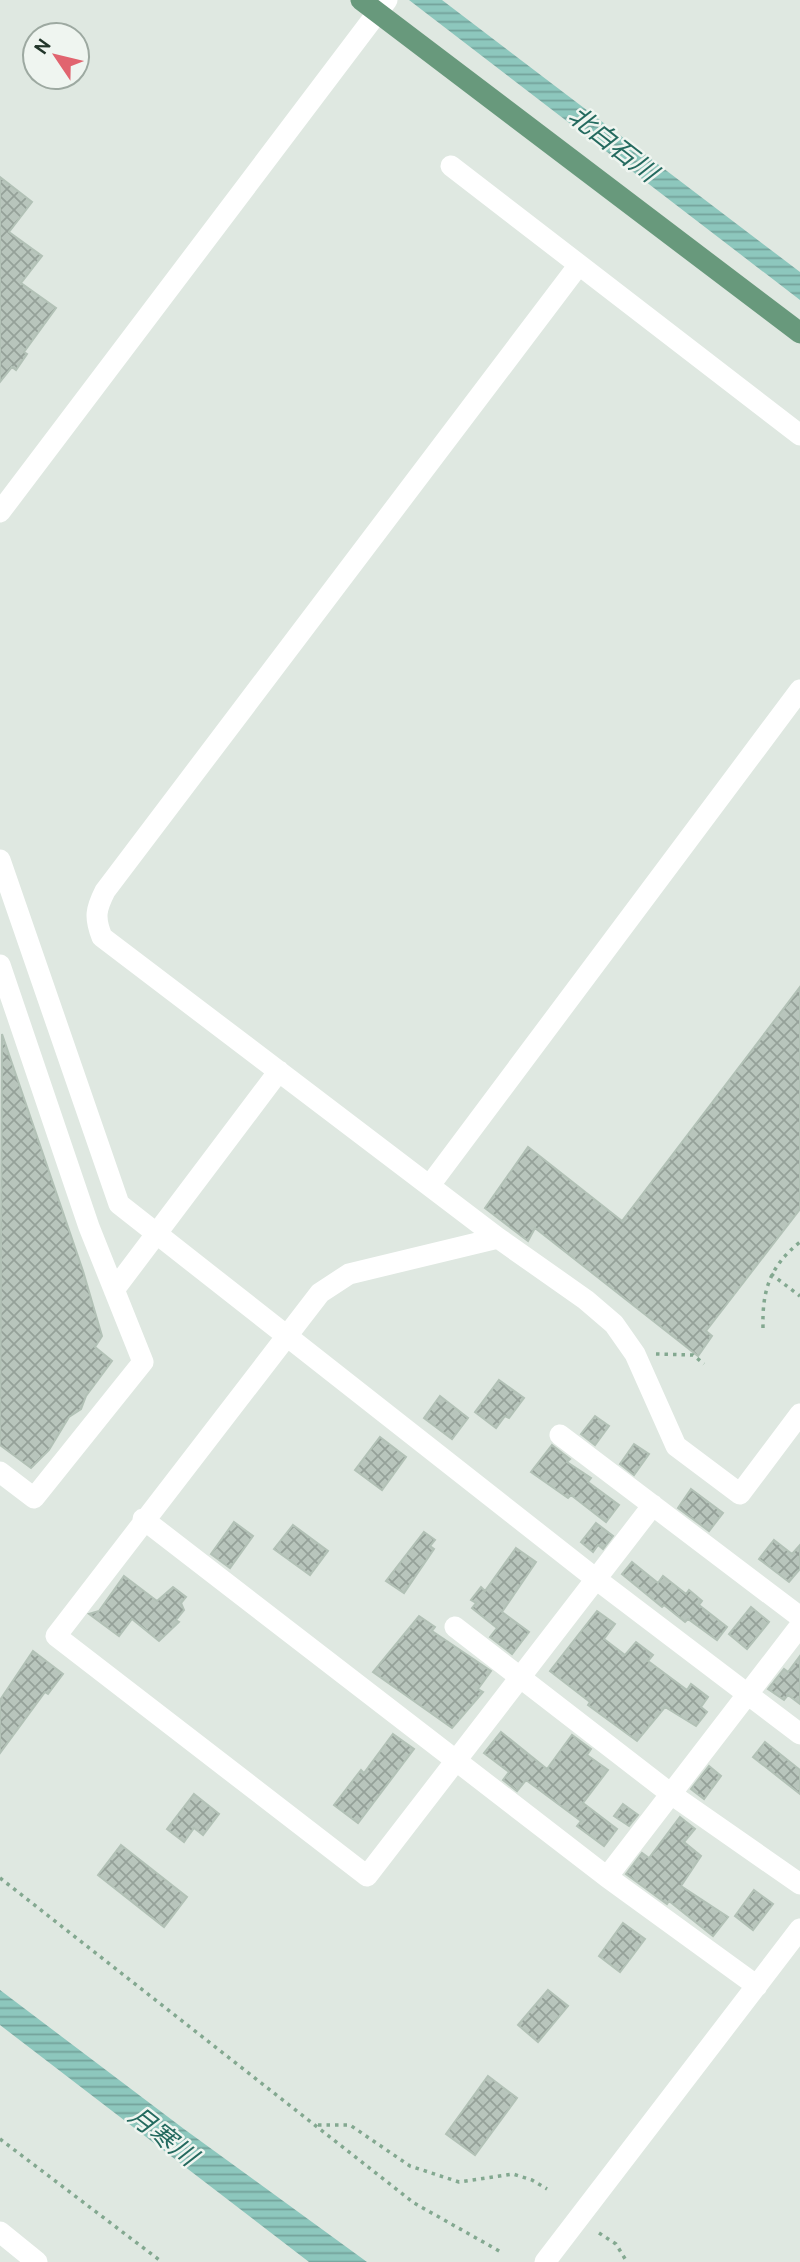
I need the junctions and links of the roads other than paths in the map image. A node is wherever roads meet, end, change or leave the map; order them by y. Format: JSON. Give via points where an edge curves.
{"nodes":[{"id":1,"x":375,"y":4,"type":"edge"},
{"id":2,"x":451,"y":166,"type":"dead end"},
{"id":3,"x":578,"y":267,"type":"junction"},
{"id":4,"x":800,"y":333,"type":"edge"},
{"id":5,"x":800,"y":435,"type":"edge"},
{"id":6,"x":0,"y":512,"type":"edge"},
{"id":7,"x":800,"y":690,"type":"edge"},
{"id":8,"x":0,"y":860,"type":"edge"},
{"id":9,"x":0,"y":965,"type":"edge"},
{"id":10,"x":279,"y":1072,"type":"junction"},
{"id":11,"x":430,"y":1185,"type":"junction"},
{"id":12,"x":157,"y":1235,"type":"junction"},
{"id":13,"x":498,"y":1237,"type":"junction"},
{"id":14,"x":114,"y":1290,"type":"junction"},
{"id":15,"x":289,"y":1334,"type":"junction"},
{"id":16,"x":800,"y":1414,"type":"edge"},
{"id":17,"x":560,"y":1434,"type":"dead end"},
{"id":18,"x":0,"y":1472,"type":"edge"},
{"id":19,"x":653,"y":1505,"type":"junction"},
{"id":20,"x":143,"y":1519,"type":"junction"},
{"id":21,"x":596,"y":1579,"type":"junction"},
{"id":22,"x":800,"y":1617,"type":"edge"},
{"id":23,"x":800,"y":1626,"type":"edge"},
{"id":24,"x":455,"y":1627,"type":"dead end"},
{"id":25,"x":520,"y":1678,"type":"junction"},
{"id":26,"x":747,"y":1696,"type":"junction"},
{"id":27,"x":800,"y":1734,"type":"edge"},
{"id":28,"x":456,"y":1760,"type":"junction"},
{"id":29,"x":671,"y":1794,"type":"junction"},
{"id":30,"x":607,"y":1877,"type":"junction"},
{"id":31,"x":800,"y":1884,"type":"edge"},
{"id":32,"x":796,"y":1941,"type":"edge"},
{"id":33,"x":757,"y":1986,"type":"junction"},
{"id":34,"x":0,"y":2232,"type":"edge"},
{"id":35,"x":37,"y":2262,"type":"edge"},
{"id":36,"x":545,"y":2262,"type":"edge"}],
"edges":[{"from":1,"to":4,"type":"main road"},
{"from":1,"to":6,"type":"street"},
{"from":2,"to":3,"type":"street"},
{"from":3,"to":5,"type":"street"},
{"from":3,"to":10,"type":"street","via":[[105,891],[96,910],[102,937]]},
{"from":7,"to":11,"type":"street"},
{"from":8,"to":12,"type":"street","via":[[119,1204]]},
{"from":9,"to":14,"type":"street"},
{"from":10,"to":11,"type":"street"},
{"from":10,"to":12,"type":"street"},
{"from":11,"to":13,"type":"street"},
{"from":12,"to":14,"type":"street"},
{"from":12,"to":15,"type":"street"},
{"from":13,"to":15,"type":"street","via":[[349,1274],[320,1293]]},
{"from":13,"to":16,"type":"street","via":[[614,1324],[638,1362],[676,1446],[740,1494]]},
{"from":14,"to":18,"type":"street","via":[[143,1362],[34,1498]]},
{"from":15,"to":20,"type":"street"},
{"from":15,"to":21,"type":"street"},
{"from":17,"to":19,"type":"street"},
{"from":19,"to":21,"type":"street"},
{"from":19,"to":22,"type":"street"},
{"from":20,"to":28,"type":"street"},
{"from":20,"to":28,"type":"street","via":[[56,1636],[367,1876]]},
{"from":21,"to":25,"type":"street"},
{"from":21,"to":26,"type":"street"},
{"from":23,"to":26,"type":"street"},
{"from":24,"to":25,"type":"street"},
{"from":25,"to":28,"type":"street"},
{"from":25,"to":29,"type":"street"},
{"from":26,"to":27,"type":"street"},
{"from":26,"to":29,"type":"street"},
{"from":28,"to":30,"type":"street"},
{"from":29,"to":30,"type":"street"},
{"from":29,"to":31,"type":"street"},
{"from":30,"to":33,"type":"street"},
{"from":32,"to":33,"type":"street"},
{"from":33,"to":36,"type":"street"},
{"from":34,"to":35,"type":"street"}]}
